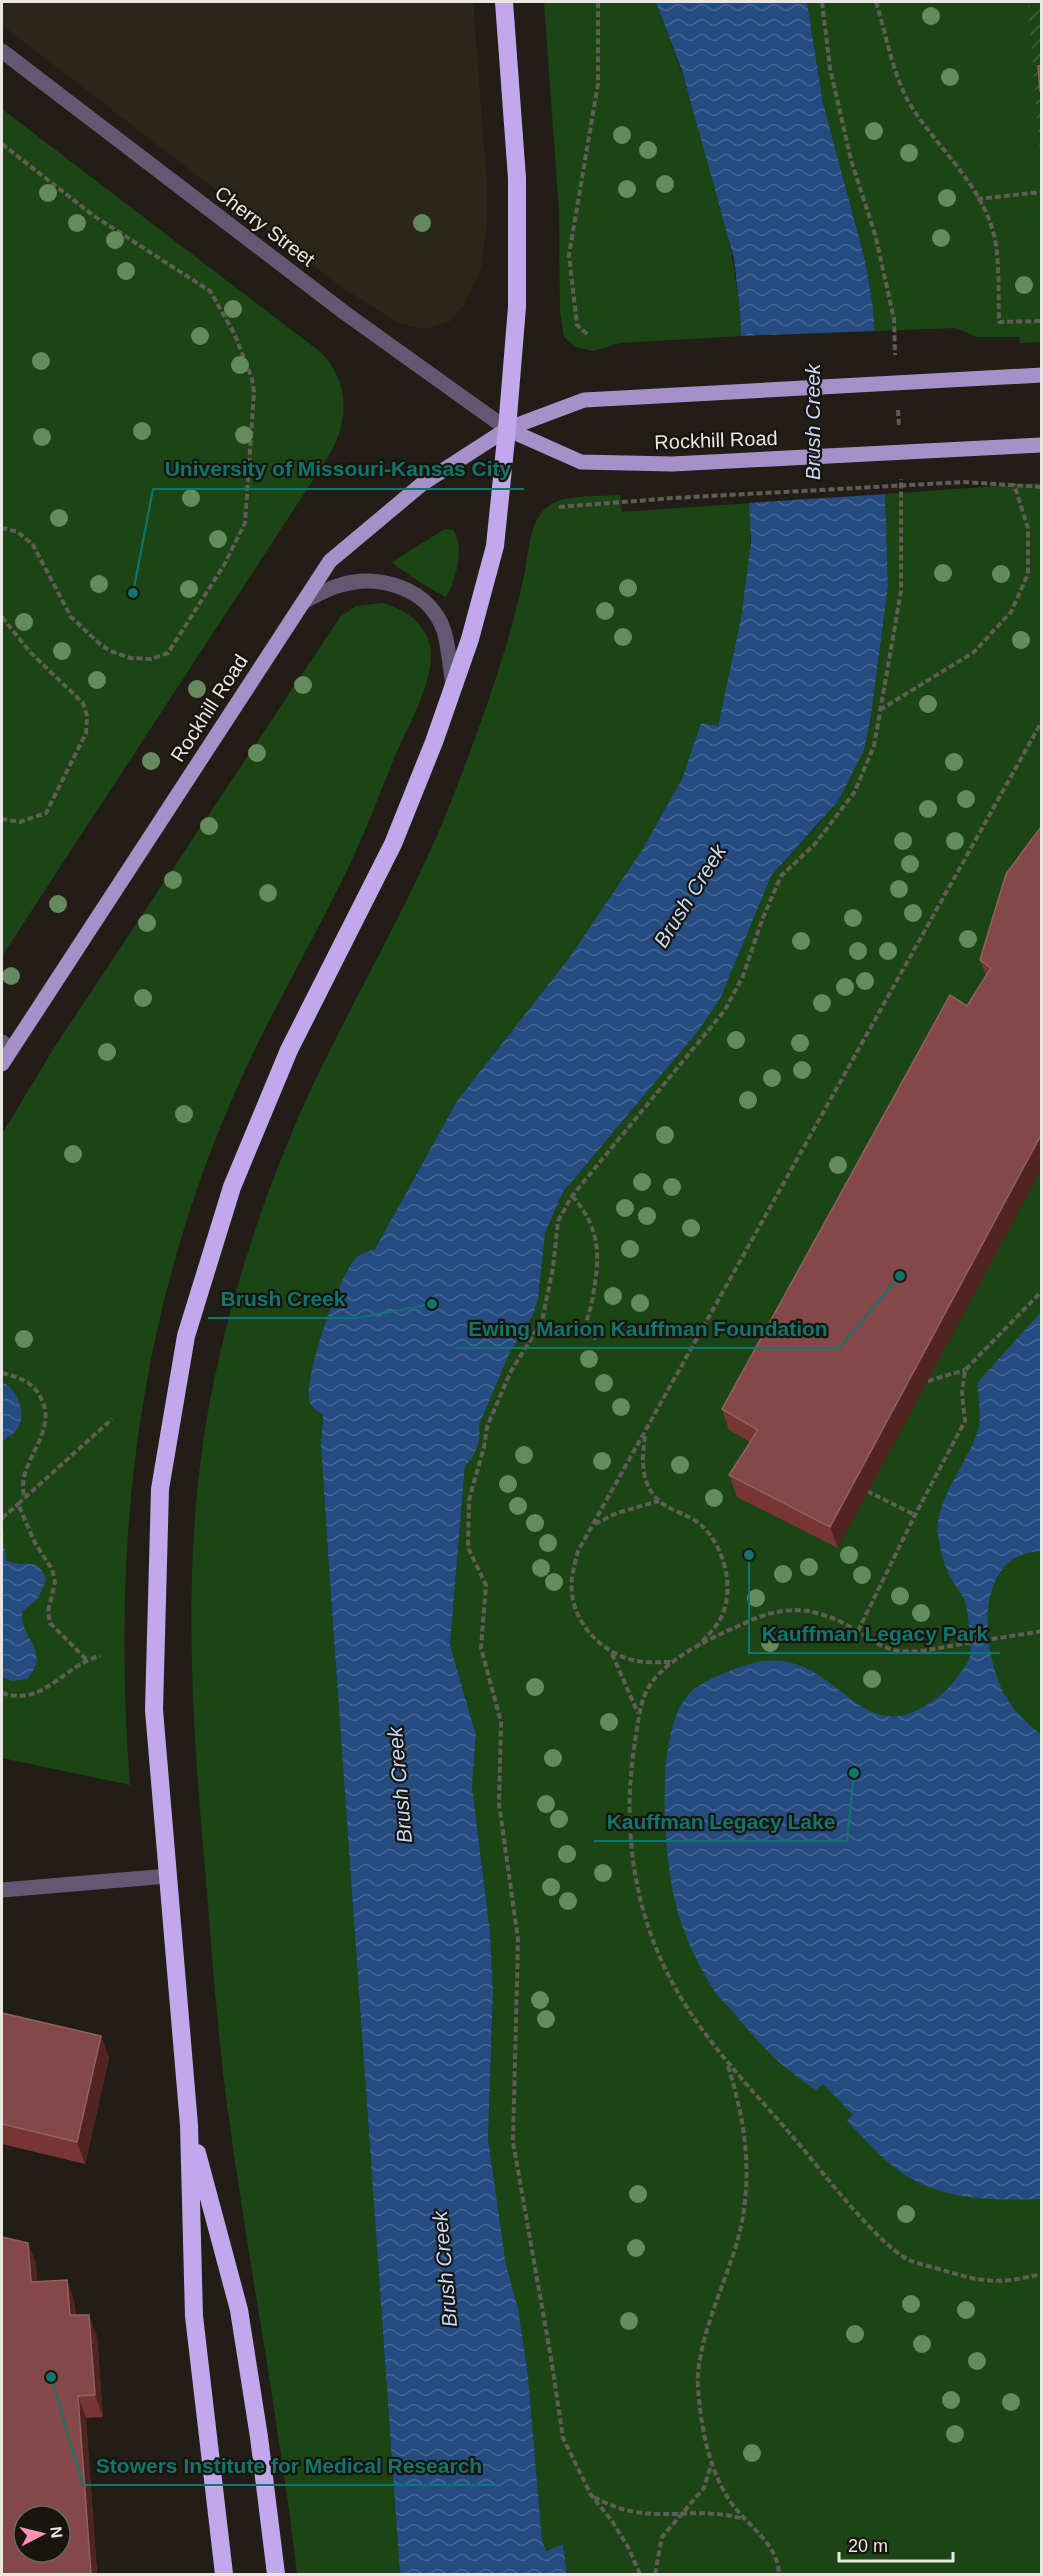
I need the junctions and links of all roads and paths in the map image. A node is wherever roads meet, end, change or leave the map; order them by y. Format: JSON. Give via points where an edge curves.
{"nodes":[{"id":1,"x":504,"y":2,"type":"edge"},
{"id":2,"x":598,"y":2,"type":"edge"},
{"id":3,"x":822,"y":2,"type":"edge"},
{"id":4,"x":876,"y":2,"type":"edge"},
{"id":5,"x":2,"y":51,"type":"edge"},
{"id":6,"x":2,"y":144,"type":"edge"},
{"id":7,"x":1041,"y":192,"type":"edge"},
{"id":8,"x":977,"y":199,"type":"junction"},
{"id":9,"x":1041,"y":321,"type":"edge"},
{"id":10,"x":587,"y":334,"type":"dead end"},
{"id":11,"x":896,"y":366,"type":"dead end"},
{"id":12,"x":1041,"y":375,"type":"edge"},
{"id":13,"x":897,"y":402,"type":"dead end"},
{"id":14,"x":507,"y":429,"type":"junction"},
{"id":15,"x":899,"y":437,"type":"dead end"},
{"id":16,"x":1041,"y":445,"type":"edge"},
{"id":17,"x":901,"y":473,"type":"dead end"},
{"id":18,"x":1014,"y":484,"type":"junction"},
{"id":19,"x":1041,"y":487,"type":"edge"},
{"id":20,"x":559,"y":507,"type":"dead end"},
{"id":21,"x":2,"y":528,"type":"edge"},
{"id":22,"x":303,"y":602,"type":"junction"},
{"id":23,"x":2,"y":617,"type":"edge"},
{"id":24,"x":453,"y":686,"type":"junction"},
{"id":25,"x":879,"y":710,"type":"junction"},
{"id":26,"x":1041,"y":721,"type":"edge"},
{"id":27,"x":2,"y":819,"type":"edge"},
{"id":28,"x":6,"y":1046,"type":"edge"},
{"id":29,"x":2,"y":1064,"type":"edge"},
{"id":30,"x":572,"y":1196,"type":"junction"},
{"id":31,"x":1041,"y":1291,"type":"edge"},
{"id":32,"x":596,"y":1339,"type":"dead end"},
{"id":33,"x":965,"y":1370,"type":"junction"},
{"id":34,"x":2,"y":1373,"type":"edge"},
{"id":35,"x":928,"y":1381,"type":"edge"},
{"id":36,"x":112,"y":1419,"type":"dead end"},
{"id":37,"x":646,"y":1432,"type":"junction"},
{"id":38,"x":867,"y":1491,"type":"edge"},
{"id":39,"x":25,"y":1498,"type":"junction"},
{"id":40,"x":659,"y":1501,"type":"junction"},
{"id":41,"x":18,"y":1504,"type":"junction"},
{"id":42,"x":915,"y":1515,"type":"junction"},
{"id":43,"x":2,"y":1517,"type":"edge"},
{"id":44,"x":595,"y":1524,"type":"junction"},
{"id":45,"x":858,"y":1631,"type":"junction"},
{"id":46,"x":1041,"y":1631,"type":"edge"},
{"id":47,"x":695,"y":1649,"type":"junction"},
{"id":48,"x":612,"y":1654,"type":"junction"},
{"id":49,"x":100,"y":1656,"type":"dead end"},
{"id":50,"x":86,"y":1659,"type":"junction"},
{"id":51,"x":670,"y":1662,"type":"junction"},
{"id":52,"x":2,"y":1693,"type":"edge"},
{"id":53,"x":639,"y":1716,"type":"junction"},
{"id":54,"x":168,"y":1876,"type":"junction"},
{"id":55,"x":2,"y":1890,"type":"edge"},
{"id":56,"x":727,"y":2062,"type":"junction"},
{"id":57,"x":189,"y":2125,"type":"junction"},
{"id":58,"x":1041,"y":2274,"type":"edge"},
{"id":59,"x":712,"y":2464,"type":"junction"},
{"id":60,"x":591,"y":2495,"type":"junction"},
{"id":61,"x":681,"y":2515,"type":"junction"},
{"id":62,"x":744,"y":2519,"type":"junction"},
{"id":63,"x":224,"y":2574,"type":"edge"},
{"id":64,"x":276,"y":2574,"type":"edge"},
{"id":65,"x":640,"y":2574,"type":"edge"},
{"id":66,"x":655,"y":2574,"type":"edge"},
{"id":67,"x":779,"y":2574,"type":"edge"}],
"edges":[{"from":1,"to":14,"type":"highway","via":[[517,178],[517,307]]},
{"from":2,"to":10,"type":"path","via":[[598,84],[568,255],[577,325]]},
{"from":3,"to":11,"type":"path","via":[[830,68],[894,319]]},
{"from":4,"to":8,"type":"path","via":[[903,91]]},
{"from":5,"to":14,"type":"street","name":"Cherry Street","via":[[345,314]]},
{"from":6,"to":21,"type":"path","via":[[94,216],[210,291],[235,335],[254,392],[245,523],[224,565],[168,653],[151,659],[129,657],[100,644],[71,617],[33,545],[18,532]]},
{"from":7,"to":8,"type":"path"},
{"from":8,"to":9,"type":"path","via":[[994,237],[999,322]]},
{"from":12,"to":14,"type":"main road","name":"Rockhill Road","via":[[584,400]]},
{"from":13,"to":15,"type":"path"},
{"from":14,"to":16,"type":"main road","name":"Rockhill Road","via":[[581,462],[672,464]]},
{"from":14,"to":22,"type":"main road","name":"Rockhill Road","via":[[422,484],[330,561]]},
{"from":14,"to":24,"type":"highway","via":[[495,546]]},
{"from":17,"to":25,"type":"path","via":[[901,591]]},
{"from":18,"to":19,"type":"path"},
{"from":18,"to":20,"type":"path","via":[[964,482]]},
{"from":18,"to":25,"type":"path","via":[[1028,528],[1028,574],[1011,612],[974,652]]},
{"from":22,"to":24,"type":"street","via":[[340,585],[368,580],[406,588],[426,602],[443,630]]},
{"from":22,"to":28,"type":"main road","name":"Rockhill Road"},
{"from":23,"to":27,"type":"path","via":[[30,652],[83,703],[87,716],[86,733],[46,813],[20,822]]},
{"from":24,"to":54,"type":"highway","via":[[393,844],[289,1050],[232,1187],[186,1336],[160,1489],[154,1710]]},
{"from":25,"to":30,"type":"path","via":[[874,746],[854,793],[815,844],[781,876],[743,976],[725,1010]]},
{"from":26,"to":37,"type":"path"},
{"from":28,"to":29,"type":"main road","name":"Rockhill Road"},
{"from":30,"to":32,"type":"path","via":[[591,1220],[596,1239],[596,1282],[585,1320],[587,1332]]},
{"from":30,"to":60,"type":"path","via":[[558,1221],[542,1321],[510,1373],[487,1426],[469,1500],[468,1548],[486,1585],[481,1648],[501,1722],[499,1804],[518,1939],[513,2142],[563,2438]]},
{"from":31,"to":33,"type":"path"},
{"from":33,"to":35,"type":"path"},
{"from":33,"to":42,"type":"path","via":[[965,1421]]},
{"from":34,"to":39,"type":"path","via":[[22,1378],[38,1392],[45,1408],[46,1422],[22,1490]]},
{"from":36,"to":39,"type":"path"},
{"from":37,"to":40,"type":"path","via":[[641,1461],[646,1483]]},
{"from":37,"to":44,"type":"path"},
{"from":38,"to":42,"type":"path"},
{"from":39,"to":41,"type":"path"},
{"from":40,"to":44,"type":"path"},
{"from":40,"to":47,"type":"path","via":[[702,1526],[719,1549],[727,1575],[722,1616]]},
{"from":41,"to":43,"type":"path"},
{"from":41,"to":50,"type":"path","via":[[35,1543],[52,1569],[55,1582],[48,1612],[50,1623]]},
{"from":42,"to":45,"type":"path"},
{"from":44,"to":48,"type":"path","via":[[578,1551],[571,1580],[576,1611],[594,1640]]},
{"from":45,"to":46,"type":"path","via":[[880,1646],[897,1651],[929,1650]]},
{"from":45,"to":47,"type":"path","via":[[806,1609],[789,1610],[747,1622]]},
{"from":47,"to":51,"type":"path"},
{"from":48,"to":51,"type":"path","via":[[639,1662]]},
{"from":48,"to":53,"type":"path"},
{"from":49,"to":50,"type":"path"},
{"from":50,"to":52,"type":"path","via":[[45,1690],[27,1696]]},
{"from":51,"to":53,"type":"path","via":[[651,1683],[640,1704]]},
{"from":53,"to":56,"type":"path","via":[[629,1830],[642,1907],[656,1951],[673,1985]]},
{"from":54,"to":55,"type":"street"},
{"from":54,"to":57,"type":"highway"},
{"from":56,"to":58,"type":"path","via":[[844,2197],[907,2259],[979,2281],[1013,2281]]},
{"from":56,"to":59,"type":"path","via":[[747,2139],[748,2180],[744,2219],[713,2310],[697,2384],[700,2418]]},
{"from":57,"to":63,"type":"highway","via":[[194,2316]]},
{"from":57,"to":64,"type":"highway","via":[[239,2310]]},
{"from":59,"to":61,"type":"path","via":[[704,2488]]},
{"from":59,"to":62,"type":"path","via":[[726,2495]]},
{"from":60,"to":61,"type":"path","via":[[629,2512]]},
{"from":60,"to":65,"type":"path","via":[[628,2547]]},
{"from":61,"to":62,"type":"path","via":[[709,2512]]},
{"from":61,"to":66,"type":"path","via":[[662,2537]]},
{"from":62,"to":67,"type":"path","via":[[764,2538],[779,2563]]}]}
